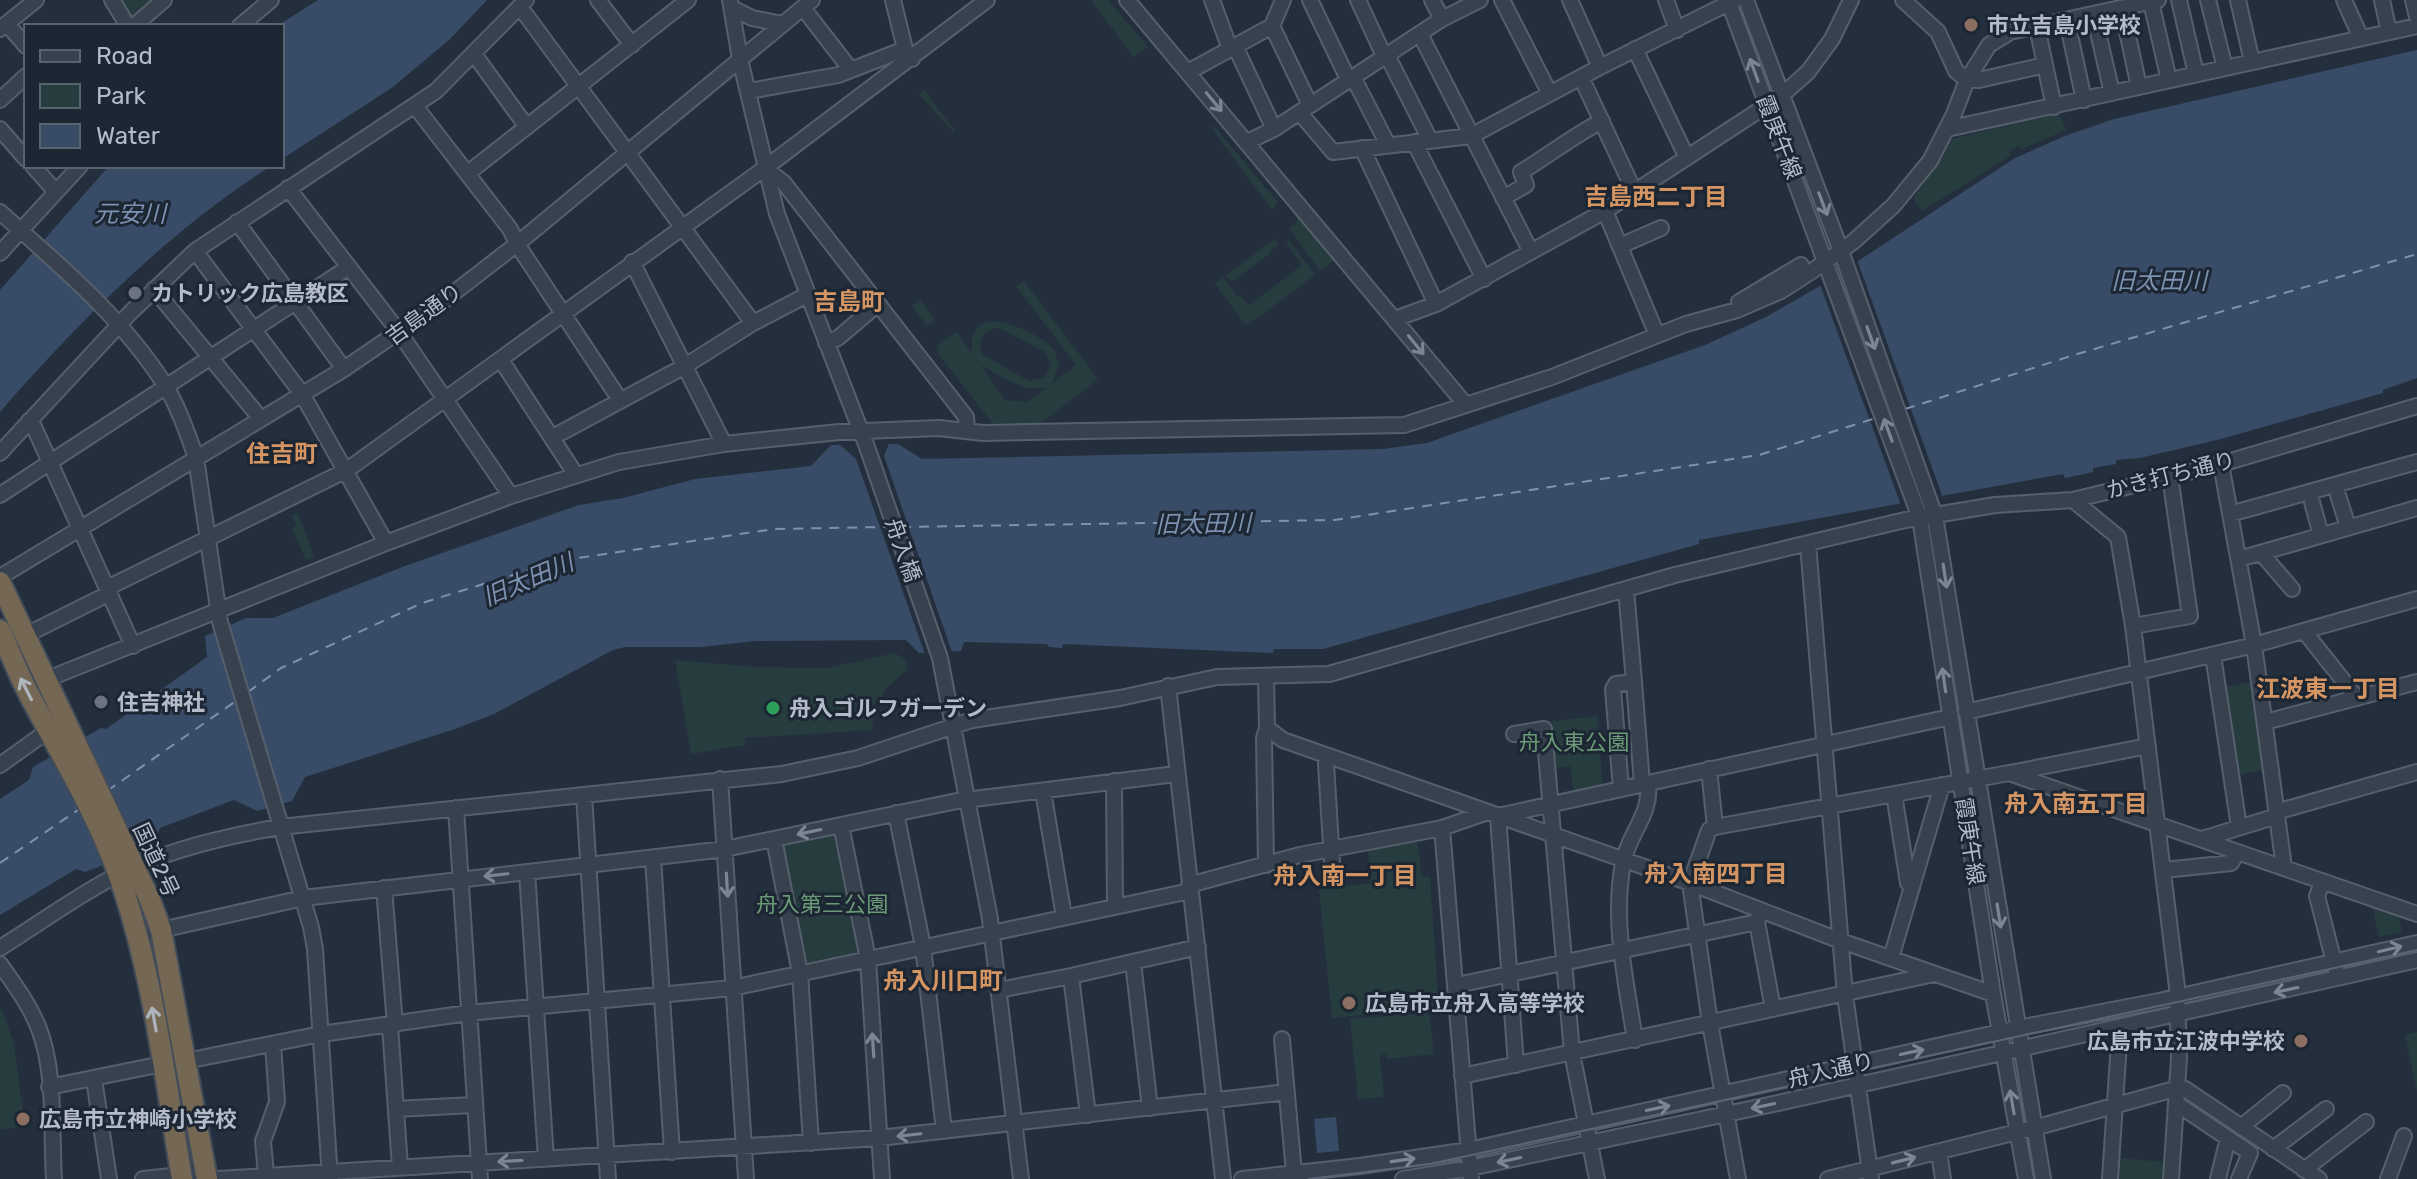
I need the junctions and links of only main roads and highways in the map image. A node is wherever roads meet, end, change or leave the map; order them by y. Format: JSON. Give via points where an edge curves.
{"nodes":[{"id":1,"x":0,"y":580,"type":"edge"},
{"id":2,"x":0,"y":630,"type":"edge"},
{"id":3,"x":59,"y":738,"type":"junction"},
{"id":4,"x":123,"y":865,"type":"junction"},
{"id":5,"x":182,"y":1177,"type":"edge"},
{"id":6,"x":207,"y":1179,"type":"edge"}],
"edges":[{"from":1,"to":3,"type":"highway","name":"国道2号","via":[[45,680]]},
{"from":3,"to":2,"type":"highway","name":"国道2号","one_way":true,"via":[[19,676]]},
{"from":3,"to":4,"type":"highway","name":"国道2号"},
{"from":5,"to":4,"type":"highway","name":"国道2号","one_way":true},
{"from":4,"to":6,"type":"highway","name":"国道2号","via":[[161,930]]}]}
